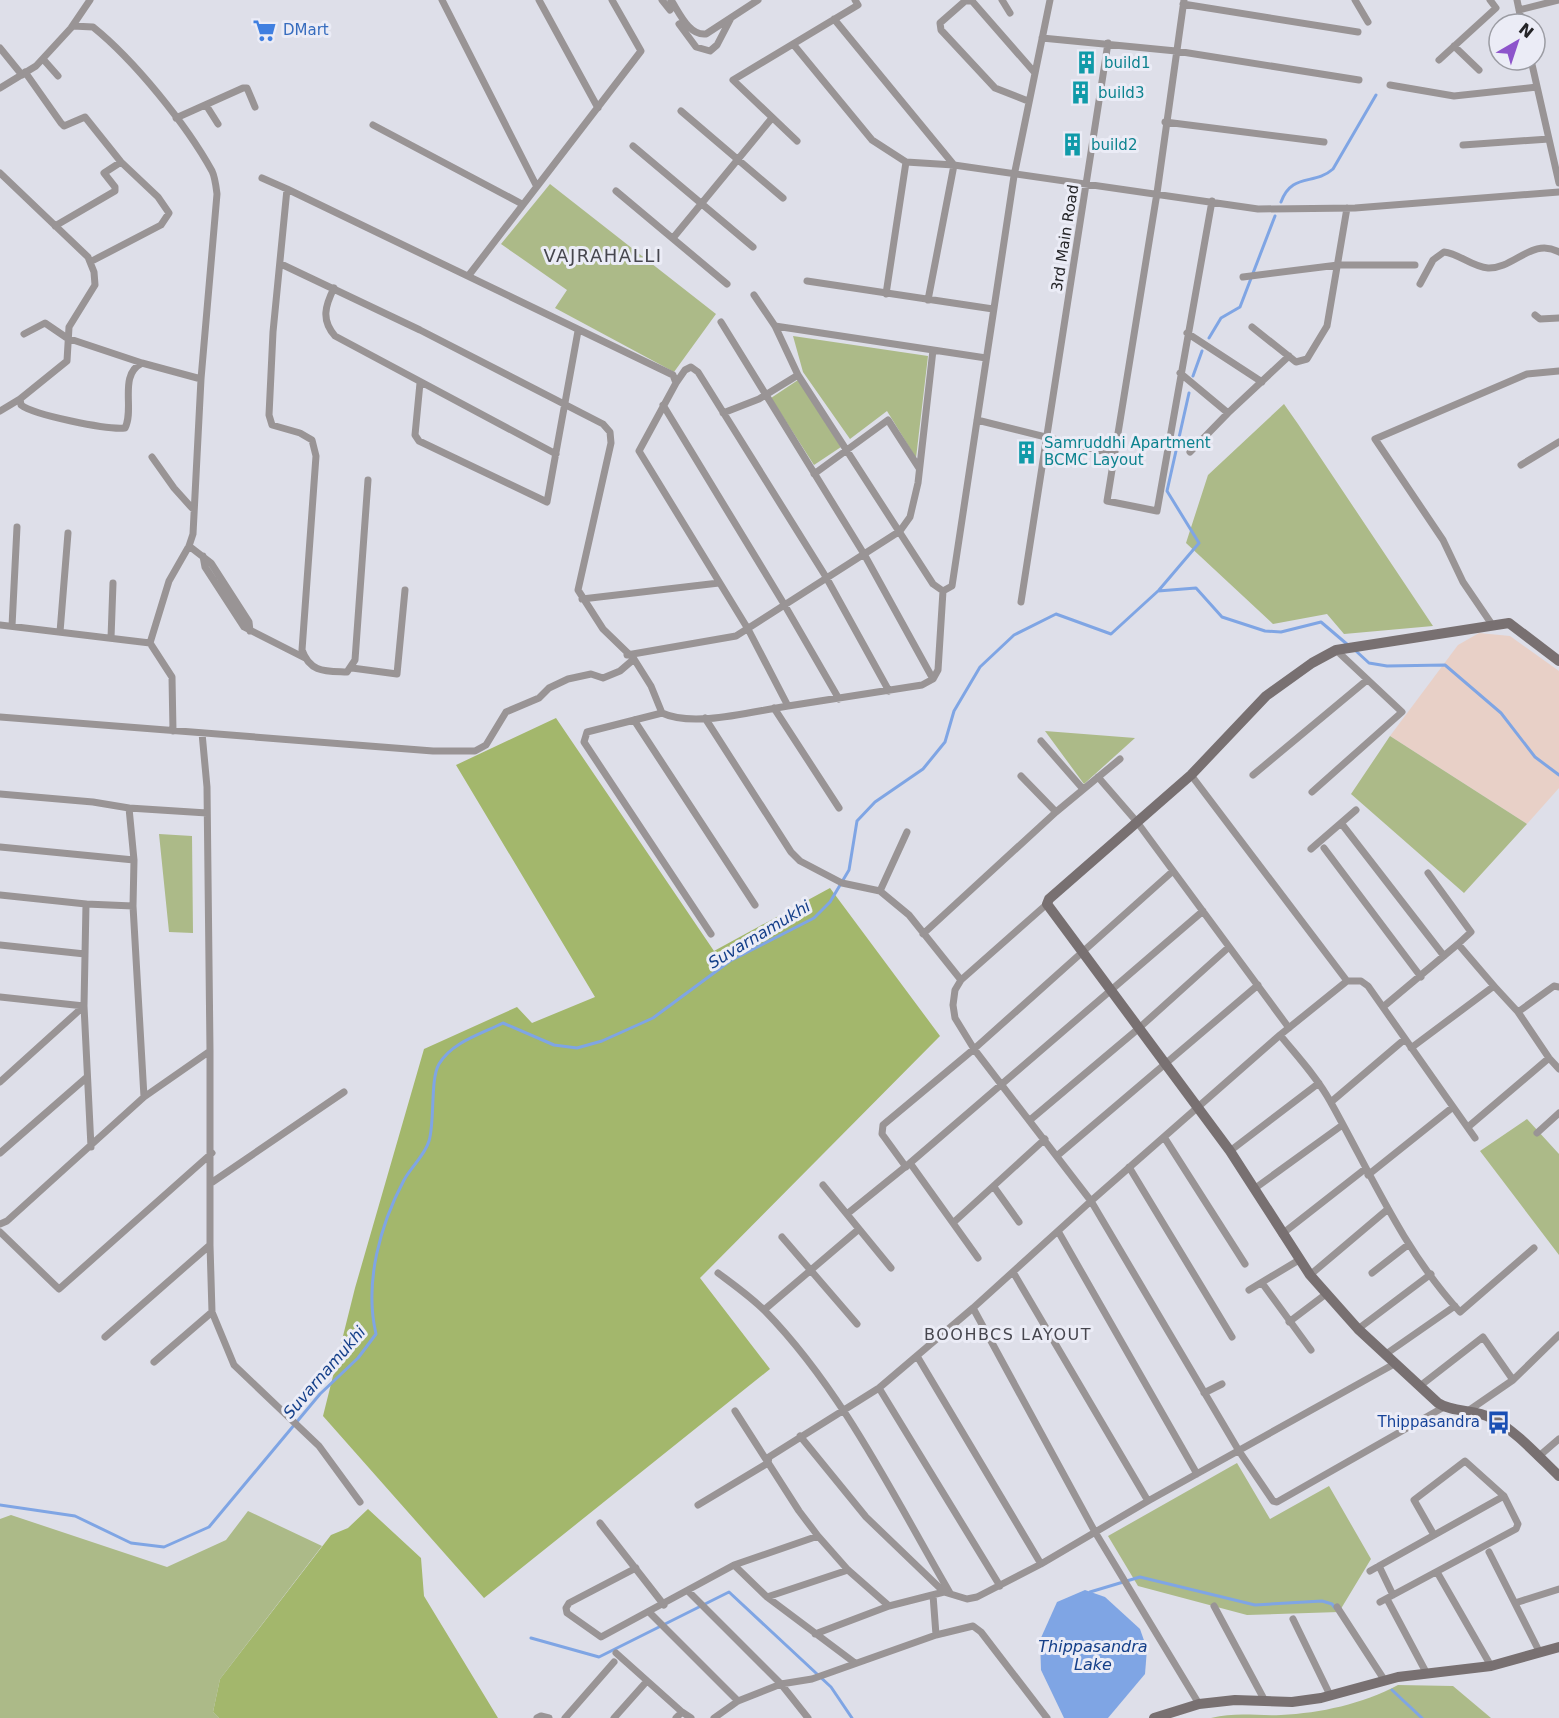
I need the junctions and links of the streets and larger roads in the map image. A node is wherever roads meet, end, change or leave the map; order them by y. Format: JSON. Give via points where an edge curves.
{"nodes":[{"id":1,"x":90,"y":0,"type":"edge"},
{"id":2,"x":442,"y":0,"type":"edge"},
{"id":3,"x":539,"y":0,"type":"edge"},
{"id":4,"x":612,"y":0,"type":"edge"},
{"id":5,"x":662,"y":0,"type":"edge"},
{"id":6,"x":670,"y":0,"type":"edge"},
{"id":7,"x":758,"y":0,"type":"edge"},
{"id":8,"x":1002,"y":0,"type":"edge"},
{"id":9,"x":1050,"y":0,"type":"edge"},
{"id":10,"x":1355,"y":0,"type":"edge"},
{"id":11,"x":1491,"y":0,"type":"edge"},
{"id":12,"x":1517,"y":0,"type":"edge"},
{"id":13,"x":1559,"y":0,"type":"edge"},
{"id":14,"x":859,"y":2,"type":"edge"},
{"id":15,"x":1183,"y":2,"type":"edge"},
{"id":16,"x":670,"y":10,"type":"dead end"},
{"id":17,"x":1519,"y":10,"type":"joint"},
{"id":18,"x":1010,"y":13,"type":"dead end"},
{"id":19,"x":732,"y":17,"type":"junction"},
{"id":20,"x":834,"y":19,"type":"junction"},
{"id":21,"x":1368,"y":22,"type":"dead end"},
{"id":22,"x":679,"y":24,"type":"dead end"},
{"id":23,"x":73,"y":26,"type":"junction"},
{"id":24,"x":1358,"y":32,"type":"dead end"},
{"id":25,"x":1042,"y":38,"type":"junction"},
{"id":26,"x":1108,"y":43,"type":"junction"},
{"id":27,"x":793,"y":44,"type":"junction"},
{"id":28,"x":1454,"y":46,"type":"junction"},
{"id":29,"x":0,"y":48,"type":"edge"},
{"id":30,"x":1176,"y":51,"type":"junction"},
{"id":31,"x":43,"y":59,"type":"junction"},
{"id":32,"x":1439,"y":60,"type":"dead end"},
{"id":33,"x":1479,"y":70,"type":"dead end"},
{"id":34,"x":1533,"y":72,"type":"edge"},
{"id":35,"x":23,"y":73,"type":"junction"},
{"id":36,"x":1035,"y":73,"type":"junction"},
{"id":37,"x":58,"y":76,"type":"dead end"},
{"id":38,"x":1359,"y":80,"type":"dead end"},
{"id":39,"x":1390,"y":85,"type":"dead end"},
{"id":40,"x":1537,"y":87,"type":"junction"},
{"id":41,"x":0,"y":88,"type":"edge"},
{"id":42,"x":1028,"y":101,"type":"junction"},
{"id":43,"x":206,"y":105,"type":"junction"},
{"id":44,"x":255,"y":107,"type":"dead end"},
{"id":45,"x":598,"y":108,"type":"junction"},
{"id":46,"x":681,"y":111,"type":"dead end"},
{"id":47,"x":176,"y":118,"type":"junction"},
{"id":48,"x":772,"y":118,"type":"junction"},
{"id":49,"x":1165,"y":122,"type":"junction"},
{"id":50,"x":218,"y":124,"type":"dead end"},
{"id":51,"x":373,"y":125,"type":"dead end"},
{"id":52,"x":1549,"y":139,"type":"junction"},
{"id":53,"x":797,"y":141,"type":"dead end"},
{"id":54,"x":1324,"y":142,"type":"dead end"},
{"id":55,"x":633,"y":146,"type":"dead end"},
{"id":56,"x":1463,"y":146,"type":"dead end"},
{"id":57,"x":738,"y":159,"type":"junction"},
{"id":58,"x":121,"y":162,"type":"junction"},
{"id":59,"x":906,"y":162,"type":"junction"},
{"id":60,"x":954,"y":165,"type":"junction"},
{"id":61,"x":0,"y":173,"type":"edge"},
{"id":62,"x":1014,"y":176,"type":"junction"},
{"id":63,"x":262,"y":178,"type":"dead end"},
{"id":64,"x":1559,"y":183,"type":"edge"},
{"id":65,"x":1088,"y":184,"type":"junction"},
{"id":66,"x":536,"y":185,"type":"junction"},
{"id":67,"x":287,"y":189,"type":"junction"},
{"id":68,"x":616,"y":191,"type":"dead end"},
{"id":69,"x":1559,"y":192,"type":"edge"},
{"id":70,"x":1157,"y":193,"type":"junction"},
{"id":71,"x":783,"y":198,"type":"dead end"},
{"id":72,"x":1212,"y":201,"type":"junction"},
{"id":73,"x":701,"y":203,"type":"junction"},
{"id":74,"x":522,"y":204,"type":"junction"},
{"id":75,"x":1347,"y":208,"type":"junction"},
{"id":76,"x":55,"y":226,"type":"junction"},
{"id":77,"x":673,"y":238,"type":"junction"},
{"id":78,"x":753,"y":247,"type":"dead end"},
{"id":79,"x":1559,"y":252,"type":"edge"},
{"id":80,"x":90,"y":262,"type":"junction"},
{"id":81,"x":281,"y":264,"type":"junction"},
{"id":82,"x":1338,"y":265,"type":"junction"},
{"id":83,"x":1415,"y":265,"type":"dead end"},
{"id":84,"x":469,"y":276,"type":"junction"},
{"id":85,"x":1243,"y":277,"type":"dead end"},
{"id":86,"x":807,"y":281,"type":"dead end"},
{"id":87,"x":727,"y":284,"type":"dead end"},
{"id":88,"x":1420,"y":284,"type":"dead end"},
{"id":89,"x":334,"y":288,"type":"junction"},
{"id":90,"x":886,"y":294,"type":"junction"},
{"id":91,"x":754,"y":295,"type":"dead end"},
{"id":92,"x":928,"y":300,"type":"junction"},
{"id":93,"x":993,"y":309,"type":"junction"},
{"id":94,"x":1535,"y":315,"type":"dead end"},
{"id":95,"x":1559,"y":318,"type":"edge"},
{"id":96,"x":721,"y":322,"type":"dead end"},
{"id":97,"x":775,"y":326,"type":"junction"},
{"id":98,"x":1252,"y":327,"type":"dead end"},
{"id":99,"x":578,"y":331,"type":"junction"},
{"id":100,"x":1187,"y":333,"type":"junction"},
{"id":101,"x":24,"y":334,"type":"dead end"},
{"id":102,"x":68,"y":339,"type":"junction"},
{"id":103,"x":933,"y":350,"type":"junction"},
{"id":104,"x":1288,"y":356,"type":"junction"},
{"id":105,"x":986,"y":358,"type":"junction"},
{"id":106,"x":142,"y":363,"type":"junction"},
{"id":107,"x":1559,"y":371,"type":"edge"},
{"id":108,"x":1180,"y":373,"type":"junction"},
{"id":109,"x":798,"y":375,"type":"junction"},
{"id":110,"x":201,"y":379,"type":"junction"},
{"id":111,"x":1262,"y":382,"type":"junction"},
{"id":112,"x":420,"y":383,"type":"junction"},
{"id":113,"x":676,"y":383,"type":"junction"},
{"id":114,"x":766,"y":395,"type":"junction"},
{"id":115,"x":20,"y":399,"type":"junction"},
{"id":116,"x":565,"y":404,"type":"junction"},
{"id":117,"x":663,"y":405,"type":"junction"},
{"id":118,"x":0,"y":411,"type":"edge"},
{"id":119,"x":723,"y":413,"type":"junction"},
{"id":120,"x":1228,"y":413,"type":"junction"},
{"id":121,"x":977,"y":420,"type":"junction"},
{"id":122,"x":1046,"y":438,"type":"junction"},
{"id":123,"x":1559,"y":442,"type":"edge"},
{"id":124,"x":848,"y":449,"type":"junction"},
{"id":125,"x":1190,"y":452,"type":"dead end"},
{"id":126,"x":556,"y":454,"type":"junction"},
{"id":127,"x":1114,"y":454,"type":"junction"},
{"id":128,"x":152,"y":457,"type":"dead end"},
{"id":129,"x":1521,"y":465,"type":"dead end"},
{"id":130,"x":919,"y":468,"type":"junction"},
{"id":131,"x":814,"y":474,"type":"junction"},
{"id":132,"x":368,"y":480,"type":"dead end"},
{"id":133,"x":192,"y":508,"type":"junction"},
{"id":134,"x":17,"y":527,"type":"dead end"},
{"id":135,"x":900,"y":531,"type":"junction"},
{"id":136,"x":68,"y":532,"type":"dead end"},
{"id":137,"x":189,"y":546,"type":"junction"},
{"id":138,"x":864,"y":554,"type":"junction"},
{"id":139,"x":826,"y":577,"type":"junction"},
{"id":140,"x":113,"y":583,"type":"dead end"},
{"id":141,"x":719,"y":583,"type":"junction"},
{"id":142,"x":405,"y":590,"type":"dead end"},
{"id":143,"x":943,"y":591,"type":"junction"},
{"id":144,"x":582,"y":599,"type":"junction"},
{"id":145,"x":1021,"y":602,"type":"dead end"},
{"id":146,"x":784,"y":604,"type":"junction"},
{"id":147,"x":0,"y":625,"type":"edge"},
{"id":148,"x":12,"y":626,"type":"junction"},
{"id":149,"x":1493,"y":626,"type":"junction"},
{"id":150,"x":748,"y":629,"type":"junction"},
{"id":151,"x":60,"y":632,"type":"junction"},
{"id":152,"x":111,"y":638,"type":"junction"},
{"id":153,"x":150,"y":643,"type":"junction"},
{"id":154,"x":1336,"y":650,"type":"junction"},
{"id":155,"x":630,"y":657,"type":"junction"},
{"id":156,"x":305,"y":658,"type":"junction"},
{"id":157,"x":1559,"y":661,"type":"edge"},
{"id":158,"x":352,"y":668,"type":"junction"},
{"id":159,"x":933,"y":679,"type":"junction"},
{"id":160,"x":1367,"y":680,"type":"junction"},
{"id":161,"x":889,"y":691,"type":"junction"},
{"id":162,"x":839,"y":699,"type":"junction"},
{"id":163,"x":788,"y":706,"type":"junction"},
{"id":164,"x":774,"y":708,"type":"junction"},
{"id":165,"x":662,"y":713,"type":"junction"},
{"id":166,"x":0,"y":717,"type":"edge"},
{"id":167,"x":705,"y":718,"type":"junction"},
{"id":168,"x":634,"y":720,"type":"junction"},
{"id":169,"x":173,"y":731,"type":"junction"},
{"id":170,"x":202,"y":733,"type":"junction"},
{"id":171,"x":1041,"y":741,"type":"dead end"},
{"id":172,"x":1120,"y":759,"type":"dead end"},
{"id":173,"x":1253,"y":775,"type":"dead end"},
{"id":174,"x":1021,"y":776,"type":"dead end"},
{"id":175,"x":1191,"y":776,"type":"junction"},
{"id":176,"x":1098,"y":777,"type":"junction"},
{"id":177,"x":1083,"y":789,"type":"junction"},
{"id":178,"x":1311,"y":792,"type":"dead end"},
{"id":179,"x":0,"y":794,"type":"edge"},
{"id":180,"x":129,"y":808,"type":"junction"},
{"id":181,"x":839,"y":808,"type":"dead end"},
{"id":182,"x":1356,"y":810,"type":"dead end"},
{"id":183,"x":1056,"y":812,"type":"junction"},
{"id":184,"x":207,"y":813,"type":"junction"},
{"id":185,"x":1137,"y":822,"type":"junction"},
{"id":186,"x":1341,"y":823,"type":"junction"},
{"id":187,"x":907,"y":832,"type":"dead end"},
{"id":188,"x":0,"y":848,"type":"edge"},
{"id":189,"x":1324,"y":848,"type":"dead end"},
{"id":190,"x":1311,"y":849,"type":"dead end"},
{"id":191,"x":134,"y":861,"type":"junction"},
{"id":192,"x":1173,"y":871,"type":"junction"},
{"id":193,"x":1428,"y":873,"type":"dead end"},
{"id":194,"x":880,"y":891,"type":"junction"},
{"id":195,"x":0,"y":895,"type":"edge"},
{"id":196,"x":86,"y":904,"type":"junction"},
{"id":197,"x":1047,"y":904,"type":"junction"},
{"id":198,"x":755,"y":905,"type":"dead end"},
{"id":199,"x":133,"y":906,"type":"junction"},
{"id":200,"x":1203,"y":911,"type":"junction"},
{"id":201,"x":711,"y":934,"type":"dead end"},
{"id":202,"x":923,"y":934,"type":"junction"},
{"id":203,"x":1458,"y":944,"type":"junction"},
{"id":204,"x":0,"y":945,"type":"edge"},
{"id":205,"x":1230,"y":946,"type":"junction"},
{"id":206,"x":1082,"y":953,"type":"junction"},
{"id":207,"x":85,"y":954,"type":"junction"},
{"id":208,"x":1444,"y":956,"type":"junction"},
{"id":209,"x":1421,"y":977,"type":"junction"},
{"id":210,"x":961,"y":980,"type":"junction"},
{"id":211,"x":1347,"y":981,"type":"junction"},
{"id":212,"x":1258,"y":985,"type":"junction"},
{"id":213,"x":1494,"y":986,"type":"junction"},
{"id":214,"x":1557,"y":988,"type":"edge"},
{"id":215,"x":1110,"y":991,"type":"junction"},
{"id":216,"x":0,"y":997,"type":"edge"},
{"id":217,"x":84,"y":1006,"type":"junction"},
{"id":218,"x":1383,"y":1007,"type":"junction"},
{"id":219,"x":1518,"y":1012,"type":"junction"},
{"id":220,"x":1289,"y":1028,"type":"junction"},
{"id":221,"x":1138,"y":1029,"type":"junction"},
{"id":222,"x":1280,"y":1035,"type":"junction"},
{"id":223,"x":1405,"y":1039,"type":"junction"},
{"id":224,"x":1411,"y":1048,"type":"junction"},
{"id":225,"x":974,"y":1049,"type":"junction"},
{"id":226,"x":210,"y":1051,"type":"junction"},
{"id":227,"x":1549,"y":1058,"type":"junction"},
{"id":228,"x":1164,"y":1062,"type":"junction"},
{"id":229,"x":1559,"y":1069,"type":"edge"},
{"id":230,"x":86,"y":1078,"type":"junction"},
{"id":231,"x":0,"y":1082,"type":"edge"},
{"id":232,"x":1319,"y":1083,"type":"junction"},
{"id":233,"x":1002,"y":1084,"type":"junction"},
{"id":234,"x":344,"y":1092,"type":"dead end"},
{"id":235,"x":144,"y":1097,"type":"junction"},
{"id":236,"x":1331,"y":1102,"type":"junction"},
{"id":237,"x":1198,"y":1107,"type":"junction"},
{"id":238,"x":1453,"y":1107,"type":"junction"},
{"id":239,"x":1559,"y":1113,"type":"edge"},
{"id":240,"x":1030,"y":1120,"type":"junction"},
{"id":241,"x":1341,"y":1126,"type":"junction"},
{"id":242,"x":1468,"y":1127,"type":"junction"},
{"id":243,"x":1537,"y":1133,"type":"dead end"},
{"id":244,"x":1164,"y":1137,"type":"junction"},
{"id":245,"x":1475,"y":1138,"type":"dead end"},
{"id":246,"x":1045,"y":1139,"type":"junction"},
{"id":247,"x":91,"y":1147,"type":"junction"},
{"id":248,"x":1230,"y":1151,"type":"junction"},
{"id":249,"x":0,"y":1153,"type":"edge"},
{"id":250,"x":212,"y":1153,"type":"junction"},
{"id":251,"x":1058,"y":1155,"type":"junction"},
{"id":252,"x":908,"y":1165,"type":"junction"},
{"id":253,"x":1130,"y":1167,"type":"junction"},
{"id":254,"x":1366,"y":1172,"type":"junction"},
{"id":255,"x":211,"y":1183,"type":"junction"},
{"id":256,"x":823,"y":1185,"type":"dead end"},
{"id":257,"x":994,"y":1187,"type":"junction"},
{"id":258,"x":1254,"y":1189,"type":"junction"},
{"id":259,"x":1091,"y":1201,"type":"junction"},
{"id":260,"x":1388,"y":1209,"type":"junction"},
{"id":261,"x":847,"y":1214,"type":"junction"},
{"id":262,"x":954,"y":1222,"type":"junction"},
{"id":263,"x":1018,"y":1222,"type":"dead end"},
{"id":264,"x":0,"y":1224,"type":"edge"},
{"id":265,"x":859,"y":1229,"type":"junction"},
{"id":266,"x":0,"y":1232,"type":"edge"},
{"id":267,"x":1058,"y":1232,"type":"junction"},
{"id":268,"x":1282,"y":1234,"type":"junction"},
{"id":269,"x":782,"y":1237,"type":"dead end"},
{"id":270,"x":1409,"y":1244,"type":"junction"},
{"id":271,"x":210,"y":1245,"type":"junction"},
{"id":272,"x":1534,"y":1248,"type":"dead end"},
{"id":273,"x":978,"y":1258,"type":"dead end"},
{"id":274,"x":1299,"y":1260,"type":"junction"},
{"id":275,"x":1245,"y":1264,"type":"dead end"},
{"id":276,"x":891,"y":1268,"type":"dead end"},
{"id":277,"x":810,"y":1270,"type":"junction"},
{"id":278,"x":1013,"y":1272,"type":"junction"},
{"id":279,"x":718,"y":1273,"type":"dead end"},
{"id":280,"x":1372,"y":1273,"type":"dead end"},
{"id":281,"x":1431,"y":1274,"type":"junction"},
{"id":282,"x":1310,"y":1275,"type":"junction"},
{"id":283,"x":1262,"y":1282,"type":"junction"},
{"id":284,"x":1249,"y":1290,"type":"dead end"},
{"id":285,"x":1326,"y":1294,"type":"junction"},
{"id":286,"x":1455,"y":1306,"type":"junction"},
{"id":287,"x":973,"y":1308,"type":"junction"},
{"id":288,"x":764,"y":1310,"type":"junction"},
{"id":289,"x":212,"y":1312,"type":"junction"},
{"id":290,"x":1289,"y":1322,"type":"junction"},
{"id":291,"x":857,"y":1324,"type":"dead end"},
{"id":292,"x":1358,"y":1329,"type":"junction"},
{"id":293,"x":1559,"y":1335,"type":"edge"},
{"id":294,"x":105,"y":1337,"type":"dead end"},
{"id":295,"x":1232,"y":1337,"type":"dead end"},
{"id":296,"x":1311,"y":1350,"type":"dead end"},
{"id":297,"x":1386,"y":1354,"type":"junction"},
{"id":298,"x":917,"y":1356,"type":"junction"},
{"id":299,"x":154,"y":1362,"type":"dead end"},
{"id":300,"x":1396,"y":1363,"type":"junction"},
{"id":301,"x":1513,"y":1380,"type":"junction"},
{"id":302,"x":1222,"y":1384,"type":"dead end"},
{"id":303,"x":1419,"y":1386,"type":"junction"},
{"id":304,"x":879,"y":1388,"type":"junction"},
{"id":305,"x":1204,"y":1393,"type":"junction"},
{"id":306,"x":1444,"y":1407,"type":"junction"},
{"id":307,"x":842,"y":1410,"type":"junction"},
{"id":308,"x":735,"y":1411,"type":"dead end"},
{"id":309,"x":1468,"y":1412,"type":"junction"},
{"id":310,"x":800,"y":1436,"type":"junction"},
{"id":311,"x":1559,"y":1439,"type":"edge"},
{"id":312,"x":1239,"y":1451,"type":"junction"},
{"id":313,"x":1538,"y":1457,"type":"junction"},
{"id":314,"x":768,"y":1463,"type":"junction"},
{"id":315,"x":1197,"y":1474,"type":"junction"},
{"id":316,"x":1559,"y":1476,"type":"edge"},
{"id":317,"x":1504,"y":1496,"type":"junction"},
{"id":318,"x":1148,"y":1501,"type":"junction"},
{"id":319,"x":360,"y":1502,"type":"dead end"},
{"id":320,"x":698,"y":1505,"type":"dead end"},
{"id":321,"x":600,"y":1523,"type":"dead end"},
{"id":322,"x":1095,"y":1532,"type":"junction"},
{"id":323,"x":1434,"y":1535,"type":"junction"},
{"id":324,"x":818,"y":1536,"type":"junction"},
{"id":325,"x":1489,"y":1552,"type":"dead end"},
{"id":326,"x":1041,"y":1564,"type":"junction"},
{"id":327,"x":734,"y":1565,"type":"junction"},
{"id":328,"x":1379,"y":1566,"type":"junction"},
{"id":329,"x":636,"y":1568,"type":"junction"},
{"id":330,"x":848,"y":1570,"type":"junction"},
{"id":331,"x":1370,"y":1571,"type":"dead end"},
{"id":332,"x":1437,"y":1572,"type":"junction"},
{"id":333,"x":1000,"y":1586,"type":"junction"},
{"id":334,"x":1559,"y":1589,"type":"edge"},
{"id":335,"x":688,"y":1591,"type":"junction"},
{"id":336,"x":947,"y":1592,"type":"junction"},
{"id":337,"x":933,"y":1595,"type":"junction"},
{"id":338,"x":767,"y":1597,"type":"junction"},
{"id":339,"x":1386,"y":1599,"type":"junction"},
{"id":340,"x":1515,"y":1603,"type":"junction"},
{"id":341,"x":664,"y":1605,"type":"junction"},
{"id":342,"x":889,"y":1606,"type":"junction"},
{"id":343,"x":1214,"y":1606,"type":"dead end"},
{"id":344,"x":1337,"y":1607,"type":"dead end"},
{"id":345,"x":650,"y":1613,"type":"junction"},
{"id":346,"x":1293,"y":1619,"type":"dead end"},
{"id":347,"x":815,"y":1634,"type":"junction"},
{"id":348,"x":936,"y":1635,"type":"junction"},
{"id":349,"x":1559,"y":1647,"type":"edge"},
{"id":350,"x":616,"y":1653,"type":"dead end"},
{"id":351,"x":1540,"y":1653,"type":"junction"},
{"id":352,"x":614,"y":1662,"type":"dead end"},
{"id":353,"x":855,"y":1663,"type":"junction"},
{"id":354,"x":1491,"y":1666,"type":"junction"},
{"id":355,"x":1427,"y":1674,"type":"junction"},
{"id":356,"x":646,"y":1681,"type":"junction"},
{"id":357,"x":1385,"y":1681,"type":"junction"},
{"id":358,"x":781,"y":1684,"type":"junction"},
{"id":359,"x":1330,"y":1695,"type":"junction"},
{"id":360,"x":738,"y":1701,"type":"junction"},
{"id":361,"x":1265,"y":1701,"type":"junction"},
{"id":362,"x":1199,"y":1704,"type":"junction"},
{"id":363,"x":679,"y":1715,"type":"edge"},
{"id":364,"x":537,"y":1718,"type":"edge"},
{"id":365,"x":549,"y":1718,"type":"edge"},
{"id":366,"x":565,"y":1718,"type":"edge"},
{"id":367,"x":614,"y":1718,"type":"edge"},
{"id":368,"x":691,"y":1718,"type":"edge"},
{"id":369,"x":714,"y":1718,"type":"edge"},
{"id":370,"x":808,"y":1718,"type":"edge"},
{"id":371,"x":1047,"y":1718,"type":"edge"},
{"id":372,"x":1154,"y":1718,"type":"edge"}],
"edges":[{"from":1,"to":23,"type":"street"},
{"from":2,"to":66,"type":"street"},
{"from":3,"to":45,"type":"street"},
{"from":4,"to":45,"type":"street","via":[[641,51]]},
{"from":5,"to":16,"type":"street"},
{"from":6,"to":19,"type":"street","via":[[699,35]]},
{"from":7,"to":19,"type":"street"},
{"from":8,"to":18,"type":"street"},
{"from":9,"to":25,"type":"street"},
{"from":10,"to":21,"type":"street"},
{"from":11,"to":28,"type":"street","via":[[1496,8]]},
{"from":12,"to":17,"type":"street"},
{"from":13,"to":17,"type":"street"},
{"from":14,"to":20,"type":"street"},
{"from":15,"to":24,"type":"street"},
{"from":15,"to":30,"type":"street"},
{"from":19,"to":22,"type":"street","via":[[710,51],[696,47]]},
{"from":20,"to":27,"type":"street"},
{"from":20,"to":60,"type":"street"},
{"from":23,"to":31,"type":"street"},
{"from":23,"to":47,"type":"street","via":[[97,30],[130,62]]},
{"from":25,"to":26,"type":"street"},
{"from":25,"to":36,"type":"street"},
{"from":26,"to":30,"type":"street"},
{"from":26,"to":65,"type":"street","name":"3rd Main Road"},
{"from":27,"to":48,"type":"street","via":[[733,80]]},
{"from":27,"to":59,"type":"street","via":[[872,140]]},
{"from":28,"to":32,"type":"street"},
{"from":28,"to":33,"type":"street"},
{"from":29,"to":35,"type":"street"},
{"from":30,"to":38,"type":"street"},
{"from":30,"to":49,"type":"street"},
{"from":31,"to":35,"type":"street"},
{"from":31,"to":37,"type":"street"},
{"from":34,"to":40,"type":"street"},
{"from":35,"to":41,"type":"street"},
{"from":35,"to":58,"type":"street","via":[[64,126],[85,117]]},
{"from":36,"to":42,"type":"street"},
{"from":36,"to":42,"type":"street","via":[[972,1],[965,1],[940,23],[941,30],[995,88]]},
{"from":39,"to":40,"type":"street","via":[[1454,96]]},
{"from":40,"to":52,"type":"street"},
{"from":42,"to":62,"type":"street"},
{"from":43,"to":44,"type":"street","via":[[243,87]]},
{"from":43,"to":47,"type":"street"},
{"from":43,"to":50,"type":"street"},
{"from":45,"to":66,"type":"street"},
{"from":46,"to":57,"type":"street"},
{"from":47,"to":110,"type":"street","via":[[213,173],[217,194]]},
{"from":48,"to":53,"type":"street"},
{"from":48,"to":57,"type":"street"},
{"from":49,"to":54,"type":"street"},
{"from":49,"to":70,"type":"street"},
{"from":51,"to":74,"type":"street"},
{"from":52,"to":56,"type":"street"},
{"from":52,"to":64,"type":"street"},
{"from":55,"to":73,"type":"street"},
{"from":57,"to":71,"type":"street"},
{"from":57,"to":73,"type":"street"},
{"from":58,"to":76,"type":"street","via":[[104,172],[115,191]]},
{"from":58,"to":80,"type":"street","via":[[169,213],[161,225]]},
{"from":59,"to":60,"type":"street"},
{"from":59,"to":90,"type":"street"},
{"from":60,"to":62,"type":"street"},
{"from":60,"to":92,"type":"street"},
{"from":61,"to":76,"type":"street"},
{"from":62,"to":65,"type":"street"},
{"from":62,"to":93,"type":"street"},
{"from":63,"to":67,"type":"street"},
{"from":65,"to":70,"type":"street"},
{"from":65,"to":122,"type":"street","name":"3rd Main Road"},
{"from":66,"to":74,"type":"street"},
{"from":67,"to":81,"type":"street"},
{"from":67,"to":84,"type":"street"},
{"from":68,"to":77,"type":"street"},
{"from":69,"to":75,"type":"street"},
{"from":70,"to":72,"type":"street"},
{"from":70,"to":127,"type":"street"},
{"from":72,"to":75,"type":"street","via":[[1258,209]]},
{"from":72,"to":100,"type":"street"},
{"from":73,"to":77,"type":"street"},
{"from":73,"to":78,"type":"street"},
{"from":74,"to":84,"type":"street"},
{"from":75,"to":82,"type":"street"},
{"from":76,"to":80,"type":"street"},
{"from":77,"to":87,"type":"street"},
{"from":79,"to":88,"type":"street","via":[[1552,248],[1527,250],[1500,267],[1487,268],[1444,252],[1433,260]]},
{"from":80,"to":102,"type":"street","via":[[95,285],[69,327]]},
{"from":81,"to":89,"type":"street"},
{"from":81,"to":156,"type":"street","via":[[269,415],[272,425],[312,440],[316,456],[302,650]]},
{"from":82,"to":83,"type":"street"},
{"from":82,"to":85,"type":"street"},
{"from":82,"to":104,"type":"street","via":[[1322,337],[1302,362]]},
{"from":84,"to":99,"type":"street"},
{"from":86,"to":90,"type":"street"},
{"from":89,"to":112,"type":"street","via":[[325,320],[335,336]]},
{"from":89,"to":116,"type":"street"},
{"from":90,"to":92,"type":"street"},
{"from":91,"to":97,"type":"street"},
{"from":92,"to":93,"type":"street"},
{"from":93,"to":105,"type":"street"},
{"from":94,"to":95,"type":"street","via":[[1540,319]]},
{"from":96,"to":114,"type":"street"},
{"from":97,"to":103,"type":"street"},
{"from":97,"to":109,"type":"street"},
{"from":98,"to":104,"type":"street"},
{"from":99,"to":113,"type":"street","via":[[673,375]]},
{"from":99,"to":116,"type":"street"},
{"from":100,"to":108,"type":"street"},
{"from":100,"to":111,"type":"street"},
{"from":101,"to":102,"type":"street","via":[[45,323]]},
{"from":102,"to":106,"type":"street"},
{"from":102,"to":115,"type":"street","via":[[67,361]]},
{"from":103,"to":105,"type":"street"},
{"from":103,"to":130,"type":"street"},
{"from":104,"to":111,"type":"street"},
{"from":105,"to":121,"type":"street"},
{"from":106,"to":110,"type":"street"},
{"from":106,"to":115,"type":"street","via":[[136,366],[128,382],[130,419],[124,428],[109,429],[31,412],[21,405]]},
{"from":107,"to":149,"type":"street","via":[[1527,375],[1375,439],[1443,540],[1463,582]]},
{"from":108,"to":120,"type":"street"},
{"from":108,"to":127,"type":"street","via":[[1157,511],[1107,501]]},
{"from":109,"to":114,"type":"street"},
{"from":109,"to":124,"type":"street"},
{"from":110,"to":133,"type":"street"},
{"from":111,"to":120,"type":"street"},
{"from":112,"to":126,"type":"street"},
{"from":112,"to":126,"type":"street","via":[[415,435],[423,443],[547,502]]},
{"from":113,"to":117,"type":"street"},
{"from":113,"to":119,"type":"street","via":[[691,367]]},
{"from":114,"to":119,"type":"street"},
{"from":114,"to":131,"type":"street"},
{"from":115,"to":118,"type":"street"},
{"from":116,"to":126,"type":"street"},
{"from":116,"to":144,"type":"street","via":[[603,424],[610,432],[611,443],[578,590]]},
{"from":117,"to":141,"type":"street","via":[[639,451]]},
{"from":117,"to":146,"type":"street"},
{"from":119,"to":139,"type":"street"},
{"from":120,"to":125,"type":"street"},
{"from":121,"to":122,"type":"street"},
{"from":121,"to":143,"type":"street","via":[[952,586]]},
{"from":122,"to":127,"type":"street"},
{"from":122,"to":145,"type":"street","name":"3rd Main Road"},
{"from":123,"to":129,"type":"street"},
{"from":124,"to":130,"type":"street","via":[[888,420]]},
{"from":124,"to":131,"type":"street"},
{"from":124,"to":135,"type":"street"},
{"from":128,"to":133,"type":"street"},
{"from":130,"to":135,"type":"street","via":[[910,517]]},
{"from":131,"to":138,"type":"street"},
{"from":132,"to":158,"type":"street"},
{"from":133,"to":137,"type":"street","via":[[193,534]]},
{"from":134,"to":148,"type":"street"},
{"from":135,"to":138,"type":"street"},
{"from":135,"to":143,"type":"street","via":[[933,584]]},
{"from":136,"to":151,"type":"street"},
{"from":137,"to":153,"type":"street","via":[[169,581]]},
{"from":137,"to":156,"type":"street","via":[[202,556],[238,621]]},
{"from":138,"to":139,"type":"street"},
{"from":138,"to":159,"type":"street"},
{"from":139,"to":146,"type":"street"},
{"from":139,"to":161,"type":"street"},
{"from":140,"to":152,"type":"street"},
{"from":141,"to":144,"type":"street"},
{"from":141,"to":150,"type":"street"},
{"from":142,"to":158,"type":"street","via":[[397,674]]},
{"from":143,"to":159,"type":"street","via":[[938,670]]},
{"from":144,"to":155,"type":"street"},
{"from":146,"to":150,"type":"street"},
{"from":146,"to":162,"type":"street"},
{"from":147,"to":148,"type":"street"},
{"from":148,"to":151,"type":"street"},
{"from":149,"to":154,"type":"street"},
{"from":149,"to":157,"type":"street","via":[[1509,623]]},
{"from":150,"to":155,"type":"street","via":[[736,636]]},
{"from":150,"to":163,"type":"street"},
{"from":151,"to":152,"type":"street"},
{"from":152,"to":153,"type":"street"},
{"from":153,"to":169,"type":"street","via":[[172,677]]},
{"from":154,"to":160,"type":"street"},
{"from":154,"to":175,"type":"street","via":[[1266,696]]},
{"from":155,"to":165,"type":"street","via":[[651,686]]},
{"from":155,"to":170,"type":"street","via":[[620,671],[603,678],[591,674],[567,679],[506,712],[486,745],[475,751]]},
{"from":156,"to":158,"type":"street","via":[[318,671],[347,672]]},
{"from":159,"to":161,"type":"street"},
{"from":160,"to":173,"type":"street"},
{"from":160,"to":178,"type":"street","via":[[1402,712]]},
{"from":161,"to":162,"type":"street"},
{"from":162,"to":163,"type":"street"},
{"from":163,"to":164,"type":"street"},
{"from":164,"to":167,"type":"street"},
{"from":164,"to":181,"type":"street"},
{"from":165,"to":167,"type":"street"},
{"from":165,"to":168,"type":"street"},
{"from":166,"to":169,"type":"street"},
{"from":167,"to":194,"type":"street","via":[[791,852],[842,883]]},
{"from":168,"to":198,"type":"street"},
{"from":168,"to":201,"type":"street","via":[[587,732],[584,742]]},
{"from":169,"to":170,"type":"street"},
{"from":170,"to":184,"type":"street"},
{"from":171,"to":177,"type":"street"},
{"from":172,"to":176,"type":"street"},
{"from":174,"to":183,"type":"street"},
{"from":175,"to":185,"type":"street"},
{"from":175,"to":211,"type":"street"},
{"from":176,"to":177,"type":"street"},
{"from":176,"to":185,"type":"street"},
{"from":177,"to":183,"type":"street"},
{"from":179,"to":180,"type":"street"},
{"from":180,"to":184,"type":"street"},
{"from":180,"to":191,"type":"street"},
{"from":182,"to":186,"type":"street"},
{"from":183,"to":202,"type":"street"},
{"from":184,"to":226,"type":"street"},
{"from":185,"to":192,"type":"street"},
{"from":185,"to":197,"type":"street"},
{"from":186,"to":190,"type":"street"},
{"from":186,"to":208,"type":"street"},
{"from":187,"to":194,"type":"street"},
{"from":188,"to":191,"type":"street"},
{"from":189,"to":209,"type":"street"},
{"from":191,"to":199,"type":"street"},
{"from":192,"to":200,"type":"street"},
{"from":192,"to":206,"type":"street"},
{"from":193,"to":203,"type":"street","via":[[1472,932]]},
{"from":194,"to":202,"type":"street","via":[[909,915]]},
{"from":195,"to":196,"type":"street"},
{"from":196,"to":199,"type":"street"},
{"from":196,"to":207,"type":"street"},
{"from":197,"to":206,"type":"street"},
{"from":197,"to":210,"type":"street"},
{"from":199,"to":235,"type":"street"},
{"from":200,"to":205,"type":"street"},
{"from":200,"to":215,"type":"street"},
{"from":202,"to":210,"type":"street"},
{"from":203,"to":208,"type":"street"},
{"from":203,"to":213,"type":"street"},
{"from":204,"to":207,"type":"street"},
{"from":205,"to":212,"type":"street"},
{"from":205,"to":221,"type":"street"},
{"from":206,"to":215,"type":"street"},
{"from":206,"to":225,"type":"street"},
{"from":207,"to":217,"type":"street"},
{"from":208,"to":209,"type":"street"},
{"from":209,"to":218,"type":"street"},
{"from":210,"to":225,"type":"street","via":[[955,990],[955,1018]]},
{"from":211,"to":218,"type":"street","via":[[1361,981],[1368,986]]},
{"from":211,"to":220,"type":"street"},
{"from":212,"to":220,"type":"street"},
{"from":212,"to":228,"type":"street"},
{"from":213,"to":219,"type":"street"},
{"from":213,"to":224,"type":"street"},
{"from":214,"to":219,"type":"street"},
{"from":215,"to":221,"type":"street"},
{"from":215,"to":233,"type":"street"},
{"from":216,"to":217,"type":"street"},
{"from":217,"to":230,"type":"street"},
{"from":217,"to":231,"type":"street"},
{"from":218,"to":223,"type":"street"},
{"from":219,"to":227,"type":"street"},
{"from":220,"to":222,"type":"street"},
{"from":221,"to":228,"type":"street"},
{"from":221,"to":240,"type":"street"},
{"from":222,"to":232,"type":"street"},
{"from":222,"to":237,"type":"street"},
{"from":223,"to":224,"type":"street"},
{"from":223,"to":236,"type":"street"},
{"from":224,"to":238,"type":"street"},
{"from":225,"to":233,"type":"street"},
{"from":225,"to":252,"type":"street","via":[[884,1125],[882,1134]]},
{"from":226,"to":235,"type":"street"},
{"from":226,"to":250,"type":"street"},
{"from":227,"to":229,"type":"street"},
{"from":227,"to":242,"type":"street"},
{"from":228,"to":237,"type":"street"},
{"from":228,"to":251,"type":"street"},
{"from":230,"to":247,"type":"street"},
{"from":230,"to":249,"type":"street"},
{"from":232,"to":236,"type":"street"},
{"from":232,"to":248,"type":"street"},
{"from":233,"to":240,"type":"street"},
{"from":233,"to":252,"type":"street"},
{"from":234,"to":255,"type":"street"},
{"from":235,"to":247,"type":"street"},
{"from":236,"to":241,"type":"street"},
{"from":237,"to":244,"type":"street"},
{"from":237,"to":248,"type":"street"},
{"from":238,"to":242,"type":"street"},
{"from":238,"to":254,"type":"street"},
{"from":239,"to":243,"type":"street"},
{"from":240,"to":246,"type":"street"},
{"from":241,"to":254,"type":"street"},
{"from":241,"to":258,"type":"street"},
{"from":242,"to":245,"type":"street"},
{"from":244,"to":253,"type":"street"},
{"from":244,"to":275,"type":"street"},
{"from":246,"to":251,"type":"street"},
{"from":246,"to":257,"type":"street"},
{"from":247,"to":264,"type":"street"},
{"from":248,"to":258,"type":"street"},
{"from":250,"to":255,"type":"street"},
{"from":250,"to":266,"type":"street","via":[[59,1289]]},
{"from":251,"to":259,"type":"street"},
{"from":252,"to":261,"type":"street"},
{"from":252,"to":262,"type":"street"},
{"from":253,"to":259,"type":"street"},
{"from":253,"to":295,"type":"street"},
{"from":254,"to":260,"type":"street"},
{"from":254,"to":268,"type":"street"},
{"from":255,"to":271,"type":"street"},
{"from":256,"to":261,"type":"street"},
{"from":257,"to":262,"type":"street"},
{"from":257,"to":263,"type":"street"},
{"from":258,"to":268,"type":"street"},
{"from":259,"to":267,"type":"street"},
{"from":259,"to":305,"type":"street"},
{"from":260,"to":270,"type":"street"},
{"from":260,"to":282,"type":"street"},
{"from":261,"to":265,"type":"street"},
{"from":262,"to":273,"type":"street"},
{"from":265,"to":276,"type":"street"},
{"from":265,"to":277,"type":"street"},
{"from":267,"to":278,"type":"street"},
{"from":267,"to":315,"type":"street"},
{"from":268,"to":274,"type":"street"},
{"from":269,"to":277,"type":"street"},
{"from":270,"to":280,"type":"street"},
{"from":270,"to":281,"type":"street"},
{"from":271,"to":289,"type":"street"},
{"from":271,"to":294,"type":"street"},
{"from":272,"to":286,"type":"street","via":[[1460,1312]]},
{"from":274,"to":282,"type":"street"},
{"from":274,"to":283,"type":"street"},
{"from":277,"to":288,"type":"street"},
{"from":277,"to":291,"type":"street"},
{"from":278,"to":287,"type":"street"},
{"from":278,"to":318,"type":"street"},
{"from":279,"to":288,"type":"street"},
{"from":281,"to":286,"type":"street"},
{"from":281,"to":292,"type":"street"},
{"from":282,"to":285,"type":"street"},
{"from":283,"to":284,"type":"street"},
{"from":283,"to":290,"type":"street"},
{"from":285,"to":290,"type":"street"},
{"from":285,"to":292,"type":"street"},
{"from":286,"to":297,"type":"street"},
{"from":287,"to":298,"type":"street"},
{"from":287,"to":322,"type":"street"},
{"from":288,"to":307,"type":"street"},
{"from":289,"to":299,"type":"street"},
{"from":289,"to":319,"type":"street","via":[[234,1365],[319,1446]]},
{"from":290,"to":296,"type":"street"},
{"from":292,"to":297,"type":"street"},
{"from":293,"to":301,"type":"street"},
{"from":297,"to":300,"type":"street"},
{"from":298,"to":304,"type":"street"},
{"from":298,"to":326,"type":"street"},
{"from":300,"to":303,"type":"street"},
{"from":300,"to":312,"type":"street"},
{"from":301,"to":303,"type":"street","via":[[1483,1337]]},
{"from":301,"to":309,"type":"street"},
{"from":302,"to":305,"type":"street"},
{"from":303,"to":306,"type":"street"},
{"from":304,"to":307,"type":"street"},
{"from":304,"to":333,"type":"street"},
{"from":305,"to":312,"type":"street"},
{"from":306,"to":309,"type":"street"},
{"from":306,"to":312,"type":"street","via":[[1277,1502],[1271,1500]]},
{"from":307,"to":310,"type":"street"},
{"from":307,"to":336,"type":"street"},
{"from":308,"to":314,"type":"street"},
{"from":309,"to":313,"type":"street","via":[[1498,1422]]},
{"from":310,"to":314,"type":"street","via":[[769,1457]]},
{"from":310,"to":336,"type":"street","via":[[866,1518]]},
{"from":311,"to":313,"type":"street"},
{"from":312,"to":315,"type":"street"},
{"from":313,"to":316,"type":"street"},
{"from":314,"to":320,"type":"street"},
{"from":314,"to":324,"type":"street"},
{"from":315,"to":318,"type":"street"},
{"from":317,"to":323,"type":"street"},
{"from":317,"to":323,"type":"street","via":[[1465,1461],[1414,1500]]},
{"from":317,"to":332,"type":"street","via":[[1517,1528]]},
{"from":318,"to":322,"type":"street"},
{"from":321,"to":329,"type":"street"},
{"from":322,"to":326,"type":"street"},
{"from":322,"to":362,"type":"street"},
{"from":323,"to":328,"type":"street"},
{"from":324,"to":327,"type":"street"},
{"from":324,"to":330,"type":"street"},
{"from":325,"to":340,"type":"street"},
{"from":326,"to":333,"type":"street"},
{"from":327,"to":335,"type":"street"},
{"from":327,"to":338,"type":"street"},
{"from":328,"to":331,"type":"street"},
{"from":328,"to":339,"type":"street"},
{"from":329,"to":341,"type":"street"},
{"from":329,"to":345,"type":"street","via":[[569,1604],[567,1613],[601,1637]]},
{"from":330,"to":338,"type":"street"},
{"from":330,"to":342,"type":"street"},
{"from":332,"to":339,"type":"street"},
{"from":332,"to":354,"type":"street"},
{"from":333,"to":336,"type":"street","via":[[968,1599]]},
{"from":334,"to":340,"type":"street"},
{"from":335,"to":341,"type":"street"},
{"from":335,"to":358,"type":"street"},
{"from":336,"to":337,"type":"street"},
{"from":337,"to":342,"type":"street"},
{"from":337,"to":348,"type":"street"},
{"from":338,"to":347,"type":"street"},
{"from":339,"to":355,"type":"street"},
{"from":340,"to":351,"type":"street"},
{"from":341,"to":345,"type":"street"},
{"from":342,"to":347,"type":"street"},
{"from":343,"to":361,"type":"street"},
{"from":344,"to":357,"type":"street"},
{"from":345,"to":360,"type":"street"},
{"from":346,"to":359,"type":"street"},
{"from":347,"to":353,"type":"street"},
{"from":348,"to":353,"type":"street"},
{"from":348,"to":371,"type":"street","via":[[978,1628]]},
{"from":349,"to":351,"type":"street"},
{"from":350,"to":356,"type":"street"},
{"from":351,"to":354,"type":"street"},
{"from":352,"to":366,"type":"street"},
{"from":353,"to":358,"type":"street","via":[[812,1679]]},
{"from":354,"to":355,"type":"street"},
{"from":355,"to":357,"type":"street"},
{"from":356,"to":363,"type":"street"},
{"from":356,"to":367,"type":"street"},
{"from":357,"to":359,"type":"street"},
{"from":358,"to":360,"type":"street"},
{"from":358,"to":370,"type":"street"},
{"from":359,"to":361,"type":"street","via":[[1292,1702]]},
{"from":360,"to":369,"type":"street"},
{"from":361,"to":362,"type":"street"},
{"from":362,"to":372,"type":"street"},
{"from":363,"to":368,"type":"street"},
{"from":364,"to":365,"type":"street"}]}
